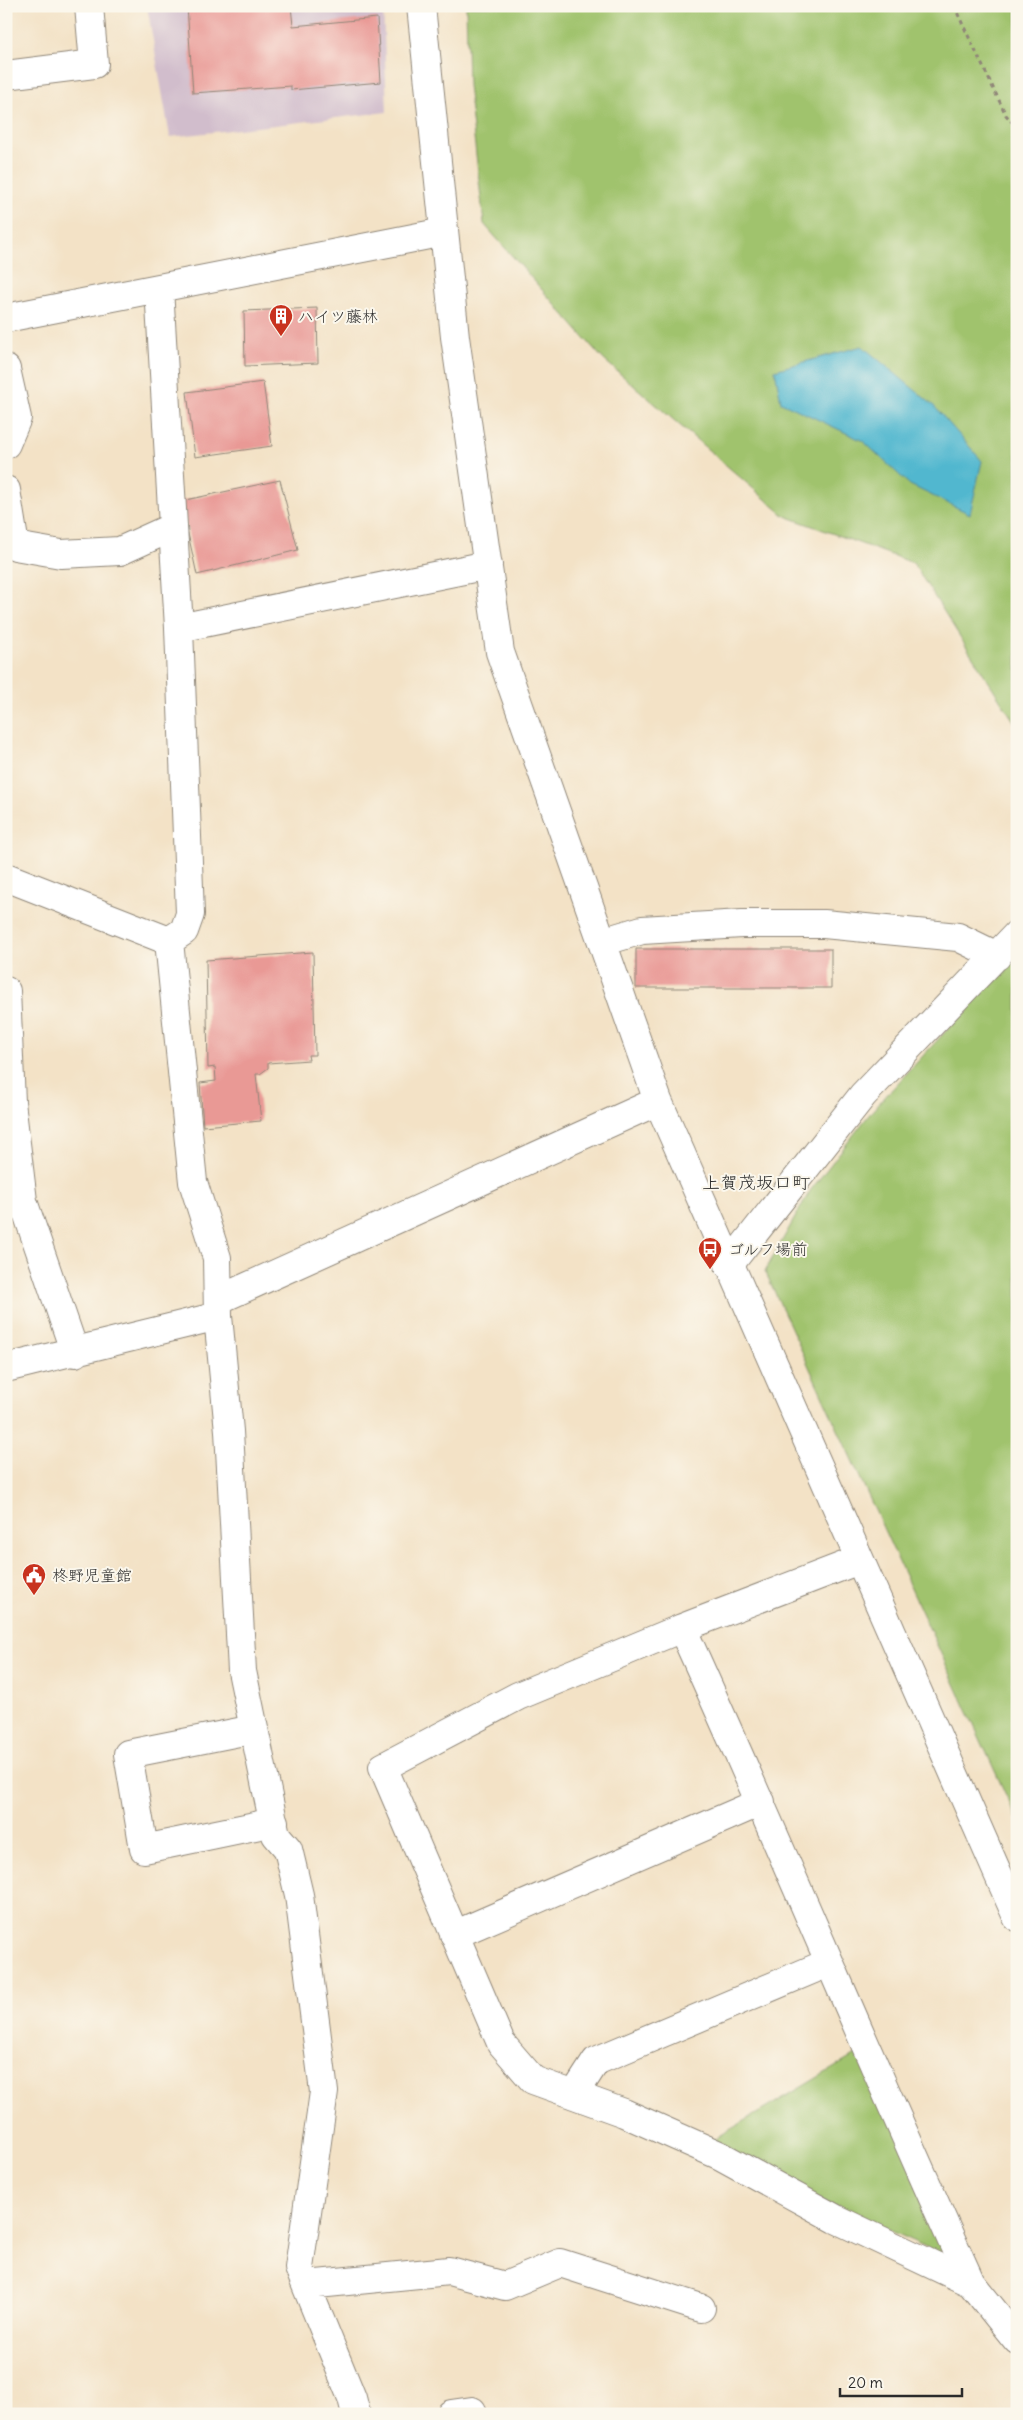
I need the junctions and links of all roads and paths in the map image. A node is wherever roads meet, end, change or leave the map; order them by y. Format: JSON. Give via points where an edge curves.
{"nodes":[{"id":1,"x":90,"y":6,"type":"edge"},
{"id":2,"x":421,"y":6,"type":"edge"},
{"id":3,"x":954,"y":6,"type":"edge"},
{"id":4,"x":6,"y":75,"type":"edge"},
{"id":5,"x":1017,"y":128,"type":"edge"},
{"id":6,"x":444,"y":232,"type":"junction"},
{"id":7,"x":159,"y":288,"type":"junction"},
{"id":8,"x":6,"y":318,"type":"edge"},
{"id":9,"x":6,"y":369,"type":"edge"},
{"id":10,"x":6,"y":444,"type":"edge"},
{"id":11,"x":6,"y":490,"type":"edge"},
{"id":12,"x":173,"y":527,"type":"junction"},
{"id":13,"x":488,"y":565,"type":"junction"},
{"id":14,"x":179,"y":628,"type":"junction"},
{"id":15,"x":6,"y":878,"type":"edge"},
{"id":16,"x":1017,"y":934,"type":"edge"},
{"id":17,"x":169,"y":941,"type":"junction"},
{"id":18,"x":602,"y":942,"type":"junction"},
{"id":19,"x":997,"y":956,"type":"junction"},
{"id":20,"x":6,"y":992,"type":"edge"},
{"id":21,"x":658,"y":1100,"type":"junction"},
{"id":22,"x":14,"y":1202,"type":"edge"},
{"id":23,"x":730,"y":1265,"type":"junction"},
{"id":24,"x":218,"y":1308,"type":"junction"},
{"id":25,"x":76,"y":1353,"type":"junction"},
{"id":26,"x":6,"y":1368,"type":"edge"},
{"id":27,"x":859,"y":1560,"type":"junction"},
{"id":28,"x":682,"y":1628,"type":"junction"},
{"id":29,"x":254,"y":1729,"type":"junction"},
{"id":30,"x":761,"y":1802,"type":"junction"},
{"id":31,"x":274,"y":1822,"type":"junction"},
{"id":32,"x":1017,"y":1917,"type":"edge"},
{"id":33,"x":454,"y":1935,"type":"junction"},
{"id":34,"x":828,"y":1963,"type":"junction"},
{"id":35,"x":574,"y":2095,"type":"junction"},
{"id":36,"x":972,"y":2282,"type":"junction"},
{"id":37,"x":306,"y":2284,"type":"junction"},
{"id":38,"x":701,"y":2308,"type":"dead end"},
{"id":39,"x":1017,"y":2340,"type":"edge"},
{"id":40,"x":356,"y":2414,"type":"edge"}],
"edges":[{"from":1,"to":4,"type":"street","via":[[94,64]]},
{"from":2,"to":6,"type":"street"},
{"from":3,"to":5,"type":"path","via":[[1006,115]]},
{"from":6,"to":7,"type":"street"},
{"from":6,"to":13,"type":"street","via":[[455,338]]},
{"from":7,"to":8,"type":"street"},
{"from":7,"to":12,"type":"street"},
{"from":9,"to":10,"type":"street","via":[[17,418]]},
{"from":11,"to":12,"type":"street","via":[[15,546],[61,554],[120,551]]},
{"from":12,"to":14,"type":"street"},
{"from":13,"to":14,"type":"street"},
{"from":13,"to":18,"type":"street","via":[[500,652]]},
{"from":14,"to":17,"type":"street","via":[[190,914],[184,931]]},
{"from":15,"to":17,"type":"street"},
{"from":16,"to":19,"type":"street"},
{"from":17,"to":24,"type":"street","via":[[193,1182],[217,1258]]},
{"from":18,"to":19,"type":"street","via":[[642,930],[742,924],[824,924],[958,937]]},
{"from":18,"to":21,"type":"street"},
{"from":19,"to":23,"type":"street","via":[[863,1095]]},
{"from":20,"to":22,"type":"street"},
{"from":21,"to":23,"type":"street"},
{"from":21,"to":24,"type":"street"},
{"from":22,"to":25,"type":"street"},
{"from":23,"to":27,"type":"street"},
{"from":24,"to":25,"type":"street"},
{"from":24,"to":29,"type":"street","via":[[229,1431],[242,1671]]},
{"from":25,"to":26,"type":"street"},
{"from":27,"to":28,"type":"street"},
{"from":27,"to":32,"type":"street"},
{"from":28,"to":30,"type":"street"},
{"from":28,"to":33,"type":"street","via":[[518,1696],[383,1767]]},
{"from":29,"to":31,"type":"street"},
{"from":29,"to":31,"type":"street","via":[[128,1754],[144,1849]]},
{"from":30,"to":33,"type":"street"},
{"from":30,"to":34,"type":"street"},
{"from":31,"to":37,"type":"street","via":[[276,1835],[288,1849],[299,1895],[324,2092],[299,2268]]},
{"from":33,"to":35,"type":"street","via":[[501,2044],[533,2080]]},
{"from":34,"to":35,"type":"street","via":[[596,2061]]},
{"from":34,"to":36,"type":"street"},
{"from":35,"to":36,"type":"street","via":[[624,2113],[721,2156],[836,2218]]},
{"from":36,"to":39,"type":"street"},
{"from":37,"to":38,"type":"street","via":[[449,2271],[506,2286],[560,2263]]},
{"from":37,"to":40,"type":"street"}]}
